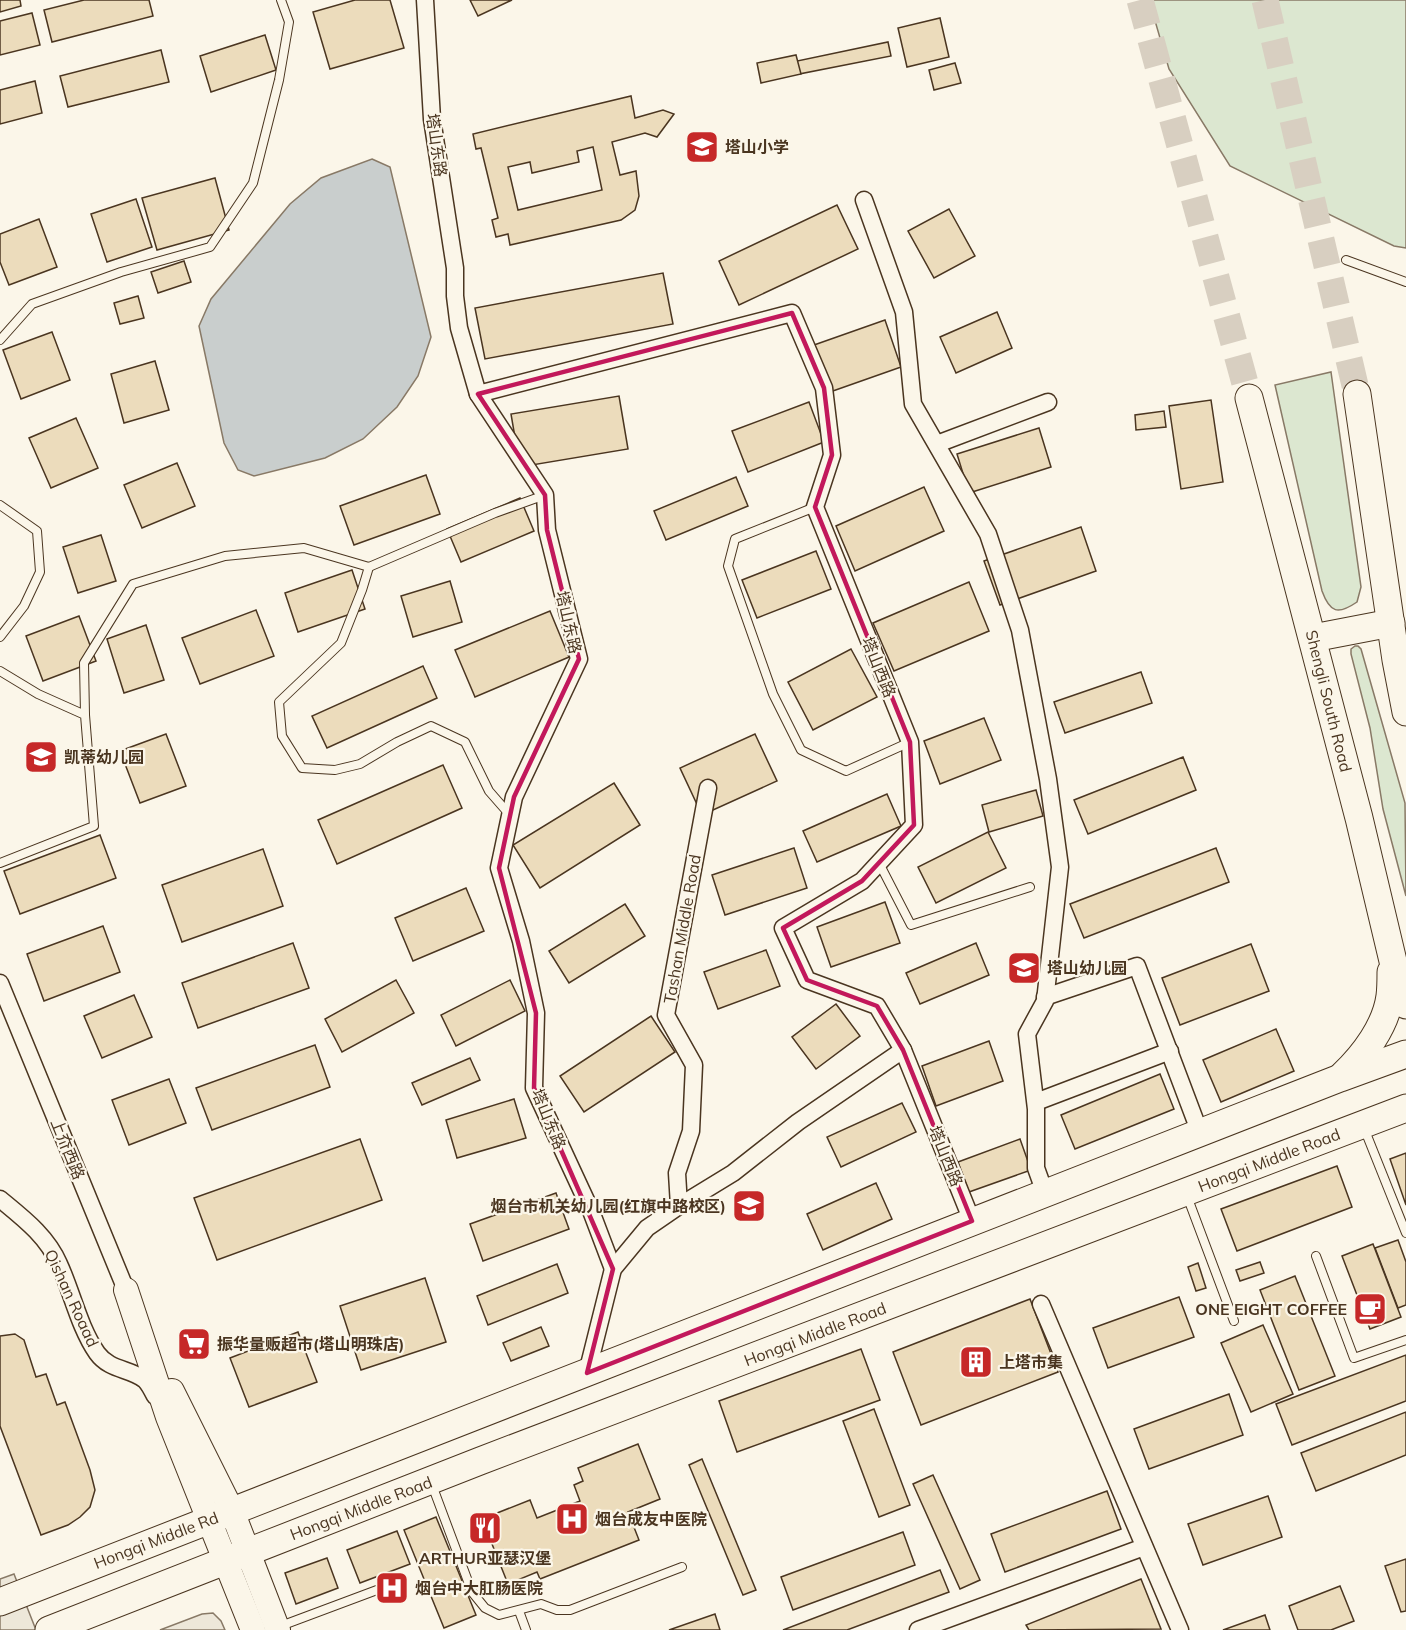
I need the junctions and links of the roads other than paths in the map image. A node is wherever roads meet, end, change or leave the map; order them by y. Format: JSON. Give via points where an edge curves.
{"nodes":[{"id":1,"x":281,"y":0,"type":"edge"},
{"id":2,"x":424,"y":0,"type":"edge"},
{"id":3,"x":864,"y":200,"type":"dead end"},
{"id":4,"x":1346,"y":260,"type":"dead end"},
{"id":5,"x":1406,"y":282,"type":"edge"},
{"id":6,"x":0,"y":340,"type":"edge"},
{"id":7,"x":478,"y":394,"type":"junction"},
{"id":8,"x":1357,"y":394,"type":"tunnel mouth"},
{"id":9,"x":1249,"y":398,"type":"tunnel mouth"},
{"id":10,"x":1048,"y":402,"type":"dead end"},
{"id":11,"x":937,"y":444,"type":"junction"},
{"id":12,"x":545,"y":495,"type":"junction"},
{"id":13,"x":0,"y":506,"type":"edge"},
{"id":14,"x":815,"y":507,"type":"junction"},
{"id":15,"x":369,"y":567,"type":"junction"},
{"id":16,"x":1390,"y":623,"type":"junction"},
{"id":17,"x":0,"y":637,"type":"edge"},
{"id":18,"x":1313,"y":638,"type":"junction"},
{"id":19,"x":0,"y":672,"type":"edge"},
{"id":20,"x":1406,"y":712,"type":"edge"},
{"id":21,"x":85,"y":715,"type":"junction"},
{"id":22,"x":909,"y":742,"type":"junction"},
{"id":23,"x":708,"y":788,"type":"dead end"},
{"id":24,"x":510,"y":815,"type":"junction"},
{"id":25,"x":0,"y":863,"type":"edge"},
{"id":26,"x":879,"y":863,"type":"junction"},
{"id":27,"x":1030,"y":887,"type":"dead end"},
{"id":28,"x":1390,"y":947,"type":"junction"},
{"id":29,"x":0,"y":983,"type":"edge"},
{"id":30,"x":1045,"y":997,"type":"junction"},
{"id":31,"x":1406,"y":1005,"type":"edge"},
{"id":32,"x":903,"y":1050,"type":"junction"},
{"id":33,"x":1170,"y":1051,"type":"junction"},
{"id":34,"x":1406,"y":1054,"type":"edge"},
{"id":35,"x":1340,"y":1078,"type":"junction"},
{"id":36,"x":1036,"y":1102,"type":"junction"},
{"id":37,"x":1406,"y":1108,"type":"edge"},
{"id":38,"x":1363,"y":1125,"type":"junction"},
{"id":39,"x":1200,"y":1133,"type":"junction"},
{"id":40,"x":1185,"y":1192,"type":"junction"},
{"id":41,"x":1045,"y":1193,"type":"junction"},
{"id":42,"x":0,"y":1199,"type":"edge"},
{"id":43,"x":679,"y":1206,"type":"junction"},
{"id":44,"x":972,"y":1221,"type":"junction"},
{"id":45,"x":1406,"y":1233,"type":"edge"},
{"id":46,"x":1316,"y":1256,"type":"dead end"},
{"id":47,"x":613,"y":1269,"type":"junction"},
{"id":48,"x":126,"y":1290,"type":"joint"},
{"id":49,"x":1041,"y":1304,"type":"dead end"},
{"id":50,"x":1234,"y":1321,"type":"dead end"},
{"id":51,"x":1406,"y":1340,"type":"edge"},
{"id":52,"x":587,"y":1373,"type":"junction"},
{"id":53,"x":175,"y":1414,"type":"junction"},
{"id":54,"x":430,"y":1481,"type":"junction"},
{"id":55,"x":220,"y":1515,"type":"junction"},
{"id":56,"x":1144,"y":1547,"type":"junction"},
{"id":57,"x":236,"y":1556,"type":"junction"},
{"id":58,"x":682,"y":1567,"type":"dead end"},
{"id":59,"x":401,"y":1581,"type":"dead end"},
{"id":60,"x":0,"y":1602,"type":"edge"},
{"id":61,"x":519,"y":1611,"type":"junction"},
{"id":62,"x":278,"y":1629,"type":"edge"},
{"id":63,"x":49,"y":1630,"type":"edge"},
{"id":64,"x":253,"y":1630,"type":"edge"},
{"id":65,"x":526,"y":1630,"type":"edge"},
{"id":66,"x":918,"y":1630,"type":"edge"},
{"id":67,"x":1180,"y":1630,"type":"edge"}],
"edges":[{"from":1,"to":6,"type":"lane","via":[[289,22],[253,183],[210,247],[121,272],[32,304]]},
{"from":2,"to":7,"type":"street","name":"塔山东路","via":[[432,119],[455,267],[459,328]]},
{"from":3,"to":11,"type":"street","via":[[904,312],[914,404]]},
{"from":4,"to":5,"type":"lane"},
{"from":7,"to":12,"type":"street","name":"塔山东路"},
{"from":7,"to":14,"type":"street","via":[[792,313],[824,388],[832,456]]},
{"from":8,"to":16,"type":"main road"},
{"from":9,"to":18,"type":"main road","name":"Shengli South Road"},
{"from":10,"to":11,"type":"street"},
{"from":11,"to":30,"type":"street","via":[[988,534],[1020,630],[1060,867]]},
{"from":12,"to":15,"type":"lane"},
{"from":12,"to":24,"type":"street","name":"塔山东路","via":[[547,530],[579,659],[514,797]]},
{"from":13,"to":17,"type":"lane","via":[[37,531],[40,572],[24,606]]},
{"from":14,"to":22,"type":"street","name":"塔山西路"},
{"from":14,"to":22,"type":"lane","via":[[735,539],[728,566],[773,694],[801,750],[846,771]]},
{"from":15,"to":21,"type":"lane","via":[[304,548],[225,556],[133,584],[84,663]]},
{"from":15,"to":24,"type":"lane","via":[[341,643],[279,702],[282,736],[302,768],[335,770],[360,764],[431,726],[465,742],[489,791]]},
{"from":16,"to":18,"type":"main road"},
{"from":16,"to":20,"type":"main road"},
{"from":18,"to":28,"type":"main road","name":"Shengli South Road"},
{"from":19,"to":21,"type":"lane"},
{"from":21,"to":25,"type":"lane","via":[[94,825]]},
{"from":22,"to":26,"type":"street","name":"塔山西路","via":[[914,825]]},
{"from":23,"to":43,"type":"street","name":"Tashan Middle Road","via":[[666,1015],[694,1065],[691,1131],[677,1173]]},
{"from":24,"to":47,"type":"street","name":"塔山东路","via":[[499,868],[521,941],[536,1013],[534,1088],[591,1211]]},
{"from":26,"to":27,"type":"lane","via":[[911,925]]},
{"from":26,"to":32,"type":"street","name":"塔山西路","via":[[862,881],[783,928],[807,980],[877,1006]]},
{"from":28,"to":31,"type":"main road","name":"Shengli South Road"},
{"from":28,"to":35,"type":"main road","via":[[1390,997],[1382,1019],[1366,1050]]},
{"from":29,"to":48,"type":"street","name":"上夼西路"},
{"from":30,"to":33,"type":"street","via":[[1137,966]]},
{"from":30,"to":36,"type":"street","via":[[1027,1034]]},
{"from":32,"to":43,"type":"street","via":[[798,1122],[733,1173]]},
{"from":32,"to":44,"type":"street","name":"塔山西路"},
{"from":33,"to":36,"type":"street"},
{"from":33,"to":39,"type":"street"},
{"from":34,"to":35,"type":"main road"},
{"from":35,"to":39,"type":"main road"},
{"from":36,"to":41,"type":"street","via":[[1036,1168]]},
{"from":37,"to":38,"type":"main road","name":"Hongqi Middle Road"},
{"from":38,"to":40,"type":"main road","name":"Hongqi Middle Road"},
{"from":38,"to":45,"type":"lane"},
{"from":39,"to":41,"type":"main road"},
{"from":40,"to":50,"type":"lane"},
{"from":40,"to":54,"type":"main road","name":"Hongqi Middle Road"},
{"from":41,"to":44,"type":"main road"},
{"from":42,"to":53,"type":"street","name":"Qishan Roaad","via":[[44,1239],[58,1261],[98,1355],[117,1369],[145,1380]]},
{"from":43,"to":47,"type":"street","via":[[647,1228]]},
{"from":44,"to":52,"type":"main road"},
{"from":46,"to":51,"type":"lane","via":[[1354,1359]]},
{"from":47,"to":52,"type":"street"},
{"from":48,"to":53,"type":"street","name":"上夼西路"},
{"from":49,"to":56,"type":"street"},
{"from":52,"to":55,"type":"main road"},
{"from":53,"to":55,"type":"street","name":"上夼西路"},
{"from":54,"to":57,"type":"main road","name":"Hongqi Middle Road"},
{"from":54,"to":61,"type":"lane","via":[[472,1592],[485,1608],[499,1616]]},
{"from":55,"to":57,"type":"street","name":"上夼西路"},
{"from":55,"to":60,"type":"main road","name":"Hongqi Middle Rd"},
{"from":56,"to":66,"type":"street"},
{"from":56,"to":67,"type":"street"},
{"from":57,"to":62,"type":"street"},
{"from":57,"to":63,"type":"main road"},
{"from":57,"to":64,"type":"street"},
{"from":58,"to":61,"type":"lane","via":[[570,1610],[541,1604]]},
{"from":59,"to":62,"type":"lane"},
{"from":61,"to":65,"type":"lane"}]}
